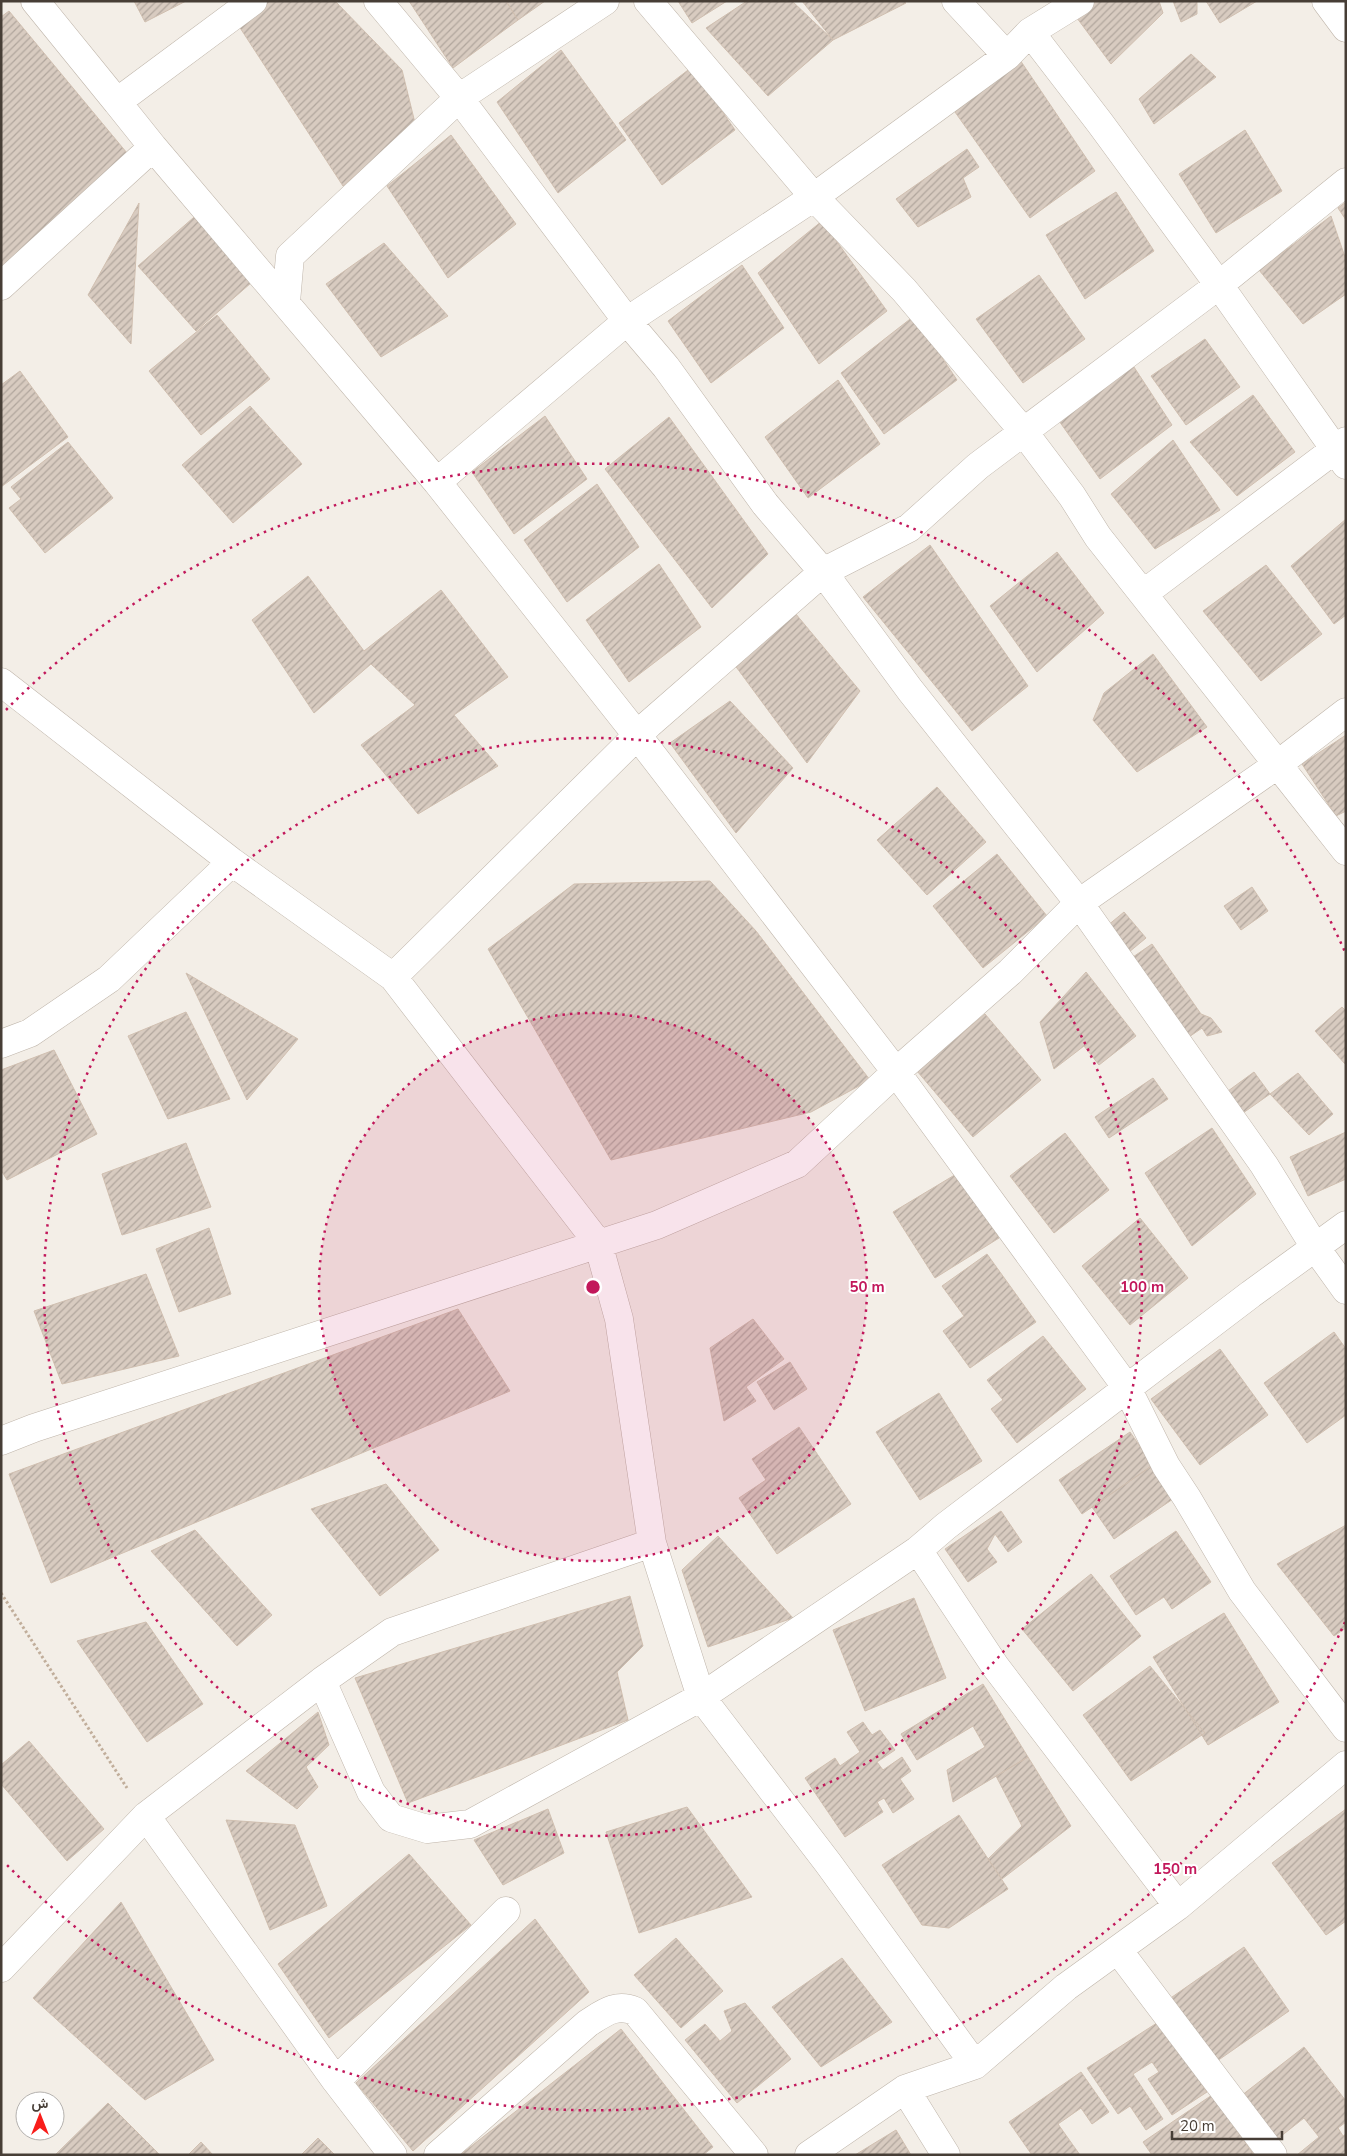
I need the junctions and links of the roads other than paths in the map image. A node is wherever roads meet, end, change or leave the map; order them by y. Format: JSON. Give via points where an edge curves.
{"nodes":[{"id":1,"x":35,"y":1,"type":"edge"},
{"id":2,"x":253,"y":1,"type":"edge"},
{"id":3,"x":378,"y":1,"type":"edge"},
{"id":4,"x":605,"y":1,"type":"edge"},
{"id":5,"x":648,"y":1,"type":"edge"},
{"id":6,"x":956,"y":1,"type":"edge"},
{"id":7,"x":1080,"y":1,"type":"edge"},
{"id":8,"x":1326,"y":1,"type":"edge"},
{"id":9,"x":1346,"y":28,"type":"edge"},
{"id":10,"x":1030,"y":32,"type":"junction"},
{"id":11,"x":1006,"y":56,"type":"junction"},
{"id":12,"x":459,"y":98,"type":"junction"},
{"id":13,"x":117,"y":102,"type":"junction"},
{"id":14,"x":153,"y":147,"type":"junction"},
{"id":15,"x":1346,"y":182,"type":"edge"},
{"id":16,"x":814,"y":197,"type":"junction"},
{"id":17,"x":1,"y":286,"type":"edge"},
{"id":18,"x":1219,"y":286,"type":"junction"},
{"id":19,"x":286,"y":302,"type":"junction"},
{"id":20,"x":627,"y":321,"type":"junction"},
{"id":21,"x":1023,"y":431,"type":"junction"},
{"id":22,"x":1342,"y":452,"type":"edge"},
{"id":23,"x":437,"y":482,"type":"junction"},
{"id":24,"x":823,"y":572,"type":"junction"},
{"id":25,"x":1143,"y":594,"type":"junction"},
{"id":26,"x":1,"y":682,"type":"edge"},
{"id":27,"x":1346,"y":712,"type":"edge"},
{"id":28,"x":638,"y":735,"type":"junction"},
{"id":29,"x":1277,"y":765,"type":"junction"},
{"id":30,"x":1346,"y":851,"type":"edge"},
{"id":31,"x":232,"y":862,"type":"junction"},
{"id":32,"x":1079,"y":903,"type":"junction"},
{"id":33,"x":393,"y":977,"type":"junction"},
{"id":34,"x":1,"y":1044,"type":"edge"},
{"id":35,"x":896,"y":1072,"type":"junction"},
{"id":36,"x":1346,"y":1224,"type":"edge"},
{"id":37,"x":598,"y":1243,"type":"junction"},
{"id":38,"x":1315,"y":1247,"type":"junction"},
{"id":39,"x":1346,"y":1290,"type":"edge"},
{"id":40,"x":1127,"y":1388,"type":"junction"},
{"id":41,"x":1,"y":1441,"type":"edge"},
{"id":42,"x":652,"y":1544,"type":"junction"},
{"id":43,"x":918,"y":1550,"type":"junction"},
{"id":44,"x":322,"y":1682,"type":"junction"},
{"id":45,"x":701,"y":1697,"type":"junction"},
{"id":46,"x":1346,"y":1728,"type":"edge"},
{"id":47,"x":1346,"y":1765,"type":"edge"},
{"id":48,"x":146,"y":1816,"type":"junction"},
{"id":49,"x":1178,"y":1906,"type":"junction"},
{"id":50,"x":506,"y":1911,"type":"dead end"},
{"id":51,"x":1118,"y":1950,"type":"junction"},
{"id":52,"x":1,"y":1968,"type":"edge"},
{"id":53,"x":975,"y":2064,"type":"junction"},
{"id":54,"x":336,"y":2081,"type":"junction"},
{"id":55,"x":905,"y":2090,"type":"junction"},
{"id":56,"x":394,"y":2155,"type":"edge"},
{"id":57,"x":438,"y":2155,"type":"edge"},
{"id":58,"x":754,"y":2155,"type":"edge"},
{"id":59,"x":809,"y":2155,"type":"edge"},
{"id":60,"x":946,"y":2155,"type":"edge"},
{"id":61,"x":1273,"y":2155,"type":"edge"}],
"edges":[{"from":1,"to":13,"type":"street"},
{"from":2,"to":13,"type":"street"},
{"from":3,"to":12,"type":"street"},
{"from":4,"to":12,"type":"street"},
{"from":5,"to":16,"type":"street"},
{"from":6,"to":11,"type":"street"},
{"from":7,"to":10,"type":"street"},
{"from":8,"to":9,"type":"street"},
{"from":10,"to":11,"type":"street"},
{"from":10,"to":18,"type":"street"},
{"from":11,"to":16,"type":"street"},
{"from":12,"to":19,"type":"street","via":[[290,256]]},
{"from":12,"to":20,"type":"street"},
{"from":13,"to":14,"type":"street"},
{"from":14,"to":17,"type":"street"},
{"from":14,"to":19,"type":"street"},
{"from":15,"to":18,"type":"street"},
{"from":16,"to":20,"type":"street"},
{"from":16,"to":21,"type":"street","via":[[904,290]]},
{"from":18,"to":21,"type":"street"},
{"from":18,"to":22,"type":"street"},
{"from":19,"to":23,"type":"street"},
{"from":20,"to":23,"type":"street"},
{"from":20,"to":24,"type":"street","via":[[666,367],[765,504]]},
{"from":21,"to":24,"type":"street","via":[[978,466],[909,528]]},
{"from":21,"to":25,"type":"street"},
{"from":22,"to":25,"type":"street"},
{"from":23,"to":28,"type":"street"},
{"from":24,"to":28,"type":"street"},
{"from":24,"to":32,"type":"street","via":[[910,690]]},
{"from":25,"to":29,"type":"street"},
{"from":26,"to":31,"type":"street"},
{"from":27,"to":29,"type":"street"},
{"from":28,"to":33,"type":"street"},
{"from":28,"to":35,"type":"street"},
{"from":29,"to":30,"type":"street"},
{"from":29,"to":32,"type":"street"},
{"from":31,"to":33,"type":"street"},
{"from":31,"to":34,"type":"street","via":[[109,979],[30,1033]]},
{"from":32,"to":35,"type":"street","via":[[1010,972]]},
{"from":32,"to":38,"type":"street","via":[[1264,1165]]},
{"from":33,"to":37,"type":"street"},
{"from":35,"to":37,"type":"street","via":[[797,1164],[657,1225]]},
{"from":35,"to":40,"type":"street"},
{"from":36,"to":38,"type":"street"},
{"from":37,"to":41,"type":"street"},
{"from":37,"to":42,"type":"street","via":[[619,1319]]},
{"from":38,"to":39,"type":"street"},
{"from":38,"to":40,"type":"street"},
{"from":40,"to":43,"type":"street"},
{"from":40,"to":46,"type":"street","via":[[1166,1466],[1242,1592]]},
{"from":42,"to":44,"type":"street","via":[[392,1632]]},
{"from":42,"to":45,"type":"street"},
{"from":43,"to":45,"type":"street"},
{"from":43,"to":49,"type":"street","via":[[994,1666]]},
{"from":44,"to":45,"type":"street","via":[[371,1792],[391,1818],[427,1829],[470,1824]]},
{"from":44,"to":48,"type":"street"},
{"from":45,"to":53,"type":"street"},
{"from":47,"to":49,"type":"street"},
{"from":48,"to":52,"type":"street"},
{"from":48,"to":54,"type":"street"},
{"from":49,"to":51,"type":"street"},
{"from":50,"to":54,"type":"street"},
{"from":51,"to":53,"type":"street","via":[[1066,1987]]},
{"from":51,"to":61,"type":"street"},
{"from":53,"to":55,"type":"street"},
{"from":54,"to":56,"type":"street"},
{"from":55,"to":59,"type":"street"},
{"from":55,"to":60,"type":"street"},
{"from":57,"to":58,"type":"street","via":[[588,2023],[611,2009],[625,2007],[635,2011]]}]}
